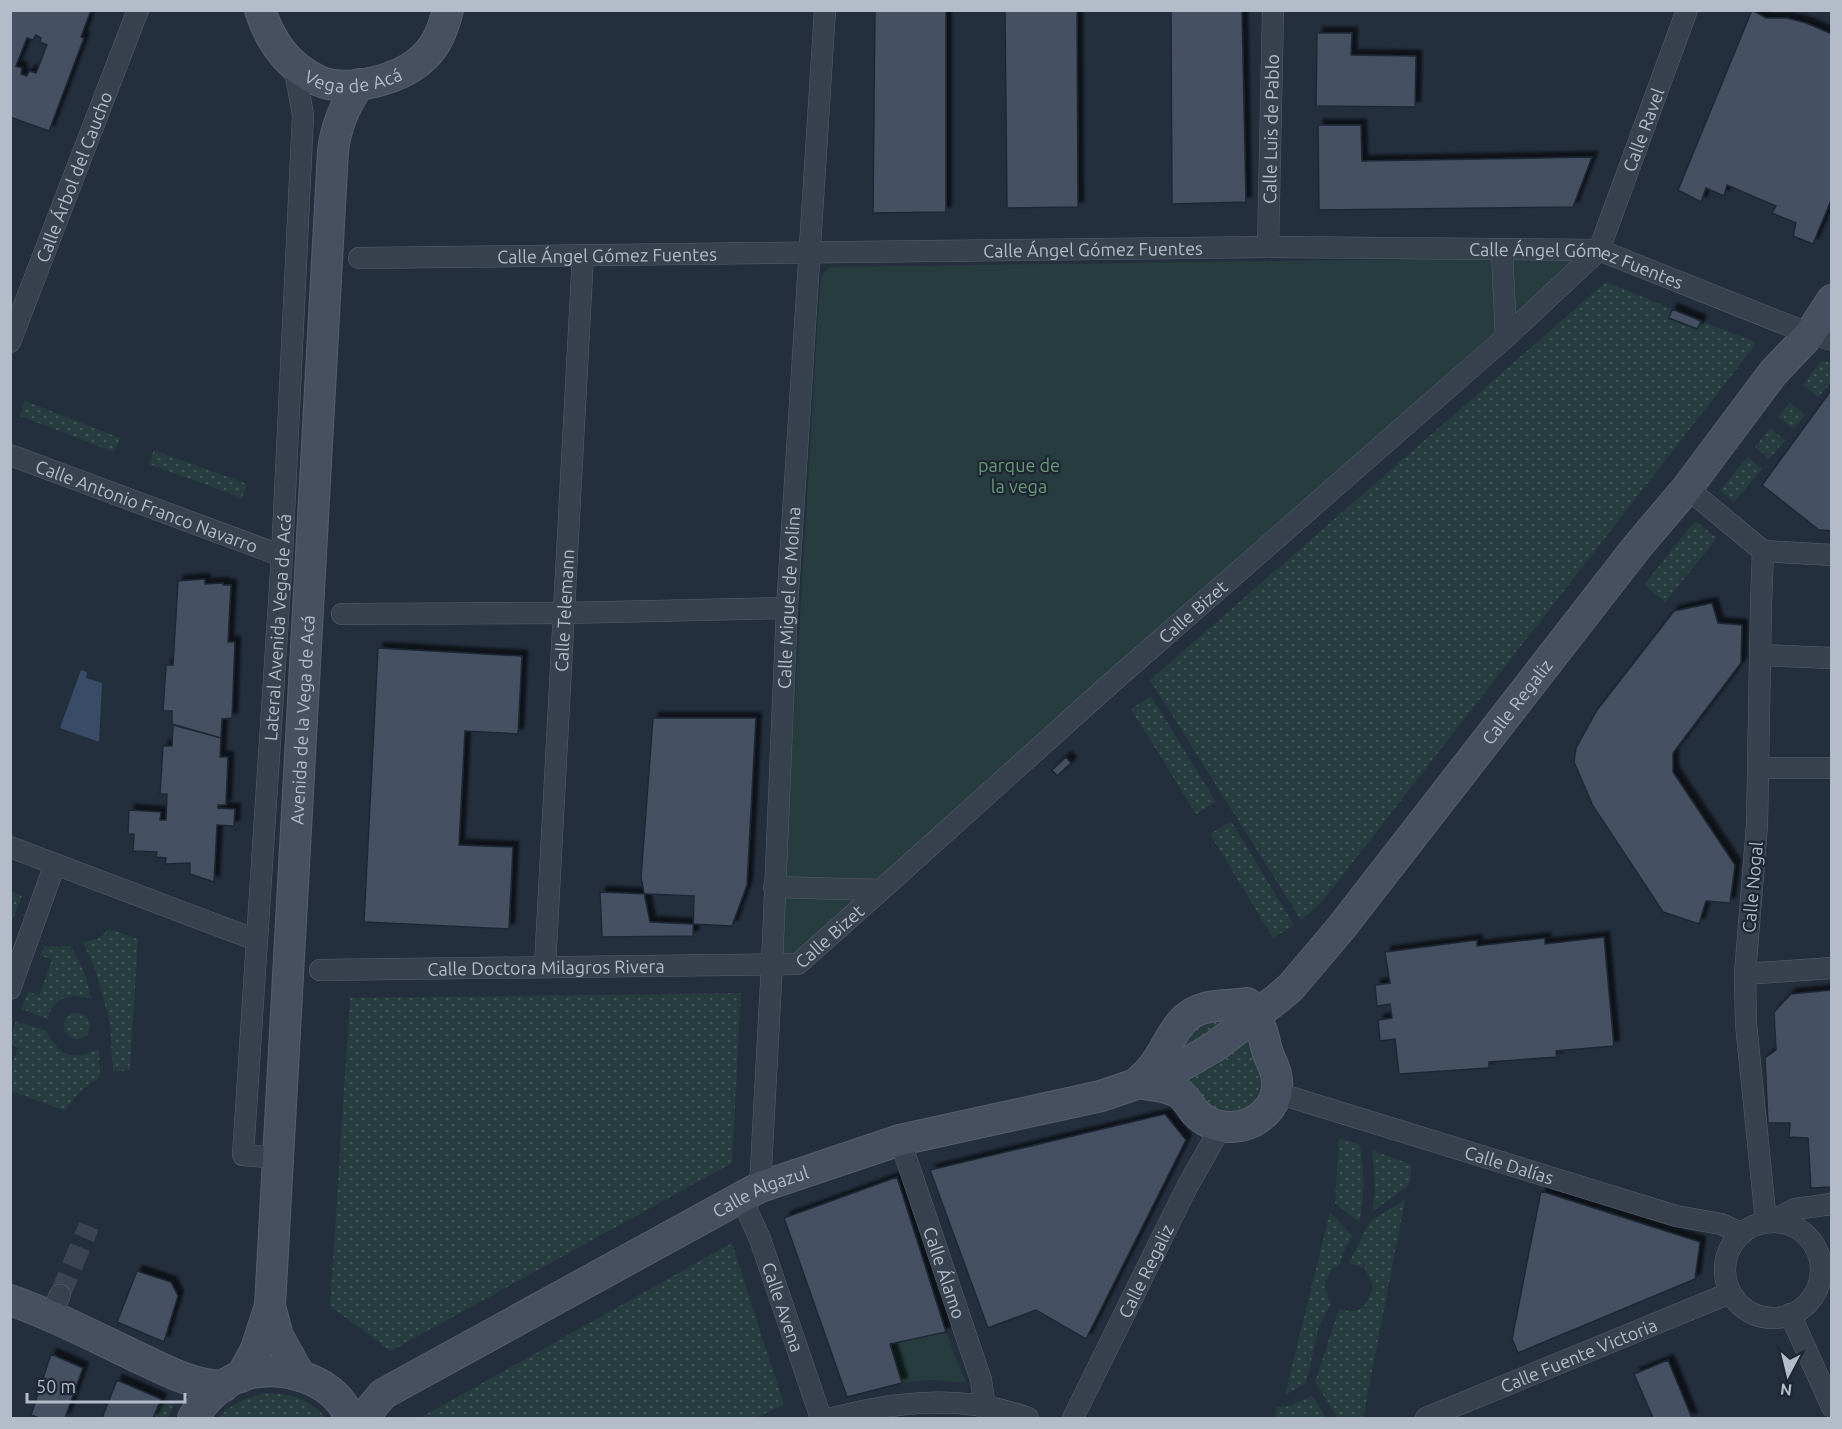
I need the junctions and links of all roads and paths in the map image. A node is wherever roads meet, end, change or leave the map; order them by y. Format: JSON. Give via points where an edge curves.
{"nodes":[{"id":1,"x":138,"y":10,"type":"edge"},
{"id":2,"x":825,"y":10,"type":"edge"},
{"id":3,"x":1273,"y":10,"type":"edge"},
{"id":4,"x":1687,"y":10,"type":"edge"},
{"id":5,"x":260,"y":11,"type":"edge"},
{"id":6,"x":451,"y":14,"type":"edge"},
{"id":7,"x":294,"y":65,"type":"junction"},
{"id":8,"x":319,"y":81,"type":"junction"},
{"id":9,"x":359,"y":84,"type":"junction"},
{"id":10,"x":335,"y":132,"type":"junction"},
{"id":11,"x":1268,"y":248,"type":"junction"},
{"id":12,"x":1502,"y":250,"type":"junction"},
{"id":13,"x":1599,"y":250,"type":"junction"},
{"id":14,"x":811,"y":253,"type":"junction"},
{"id":15,"x":583,"y":255,"type":"junction"},
{"id":16,"x":359,"y":258,"type":"dead end"},
{"id":17,"x":1832,"y":300,"type":"edge"},
{"id":18,"x":1506,"y":337,"type":"junction"},
{"id":19,"x":1821,"y":337,"type":"edge"},
{"id":20,"x":10,"y":342,"type":"edge"},
{"id":21,"x":10,"y":455,"type":"edge"},
{"id":22,"x":1688,"y":488,"type":"junction"},
{"id":23,"x":1763,"y":551,"type":"junction"},
{"id":24,"x":1832,"y":555,"type":"edge"},
{"id":25,"x":282,"y":556,"type":"junction"},
{"id":26,"x":787,"y":608,"type":"junction"},
{"id":27,"x":565,"y":613,"type":"junction"},
{"id":28,"x":342,"y":614,"type":"dead end"},
{"id":29,"x":1760,"y":655,"type":"junction"},
{"id":30,"x":1832,"y":658,"type":"edge"},
{"id":31,"x":1758,"y":768,"type":"junction"},
{"id":32,"x":1832,"y":768,"type":"edge"},
{"id":33,"x":10,"y":847,"type":"edge"},
{"id":34,"x":55,"y":864,"type":"junction"},
{"id":35,"x":774,"y":886,"type":"junction"},
{"id":36,"x":881,"y":890,"type":"junction"},
{"id":37,"x":256,"y":940,"type":"junction"},
{"id":38,"x":772,"y":964,"type":"junction"},
{"id":39,"x":545,"y":966,"type":"junction"},
{"id":40,"x":1832,"y":968,"type":"edge"},
{"id":41,"x":320,"y":970,"type":"dead end"},
{"id":42,"x":1744,"y":974,"type":"junction"},
{"id":43,"x":10,"y":989,"type":"edge"},
{"id":44,"x":1277,"y":999,"type":"junction"},
{"id":45,"x":1228,"y":1005,"type":"junction"},
{"id":46,"x":1259,"y":1028,"type":"junction"},
{"id":47,"x":1168,"y":1060,"type":"junction"},
{"id":48,"x":1137,"y":1083,"type":"junction"},
{"id":49,"x":1277,"y":1094,"type":"junction"},
{"id":50,"x":1186,"y":1098,"type":"junction"},
{"id":51,"x":1221,"y":1127,"type":"junction"},
{"id":52,"x":900,"y":1140,"type":"junction"},
{"id":53,"x":278,"y":1158,"type":"junction"},
{"id":54,"x":750,"y":1192,"type":"junction"},
{"id":55,"x":1832,"y":1204,"type":"edge"},
{"id":56,"x":1769,"y":1221,"type":"junction"},
{"id":57,"x":1741,"y":1233,"type":"junction"},
{"id":58,"x":1821,"y":1241,"type":"edge"},
{"id":59,"x":1826,"y":1267,"type":"edge"},
{"id":60,"x":1730,"y":1293,"type":"junction"},
{"id":61,"x":10,"y":1300,"type":"edge"},
{"id":62,"x":270,"y":1306,"type":"junction"},
{"id":63,"x":1790,"y":1314,"type":"junction"},
{"id":64,"x":300,"y":1376,"type":"junction"},
{"id":65,"x":183,"y":1378,"type":"junction"},
{"id":66,"x":232,"y":1381,"type":"junction"},
{"id":67,"x":383,"y":1394,"type":"junction"},
{"id":68,"x":985,"y":1407,"type":"junction"},
{"id":69,"x":1832,"y":1407,"type":"edge"},
{"id":70,"x":344,"y":1408,"type":"edge"},
{"id":71,"x":196,"y":1414,"type":"edge"},
{"id":72,"x":363,"y":1419,"type":"edge"},
{"id":73,"x":821,"y":1419,"type":"edge"},
{"id":74,"x":832,"y":1419,"type":"edge"},
{"id":75,"x":1028,"y":1419,"type":"edge"},
{"id":76,"x":1073,"y":1419,"type":"edge"},
{"id":77,"x":1426,"y":1419,"type":"edge"}],
"edges":[{"from":1,"to":20,"type":"street","name":"Calle Árbol del Caucho"},
{"from":2,"to":14,"type":"street","name":"Calle Miguel de Molina"},
{"from":3,"to":11,"type":"street","name":"Calle Luis de Pablo"},
{"from":4,"to":13,"type":"street","name":"Calle Ravel"},
{"from":5,"to":7,"type":"street","name":"Vega de Acá","via":[[269,36]]},
{"from":6,"to":9,"type":"street","name":"Vega de Acá","via":[[422,60],[375,82]]},
{"from":7,"to":8,"type":"street","name":"Vega de Acá"},
{"from":7,"to":25,"type":"street","name":"Lateral Avenida Vega de Acá","via":[[303,115]]},
{"from":8,"to":9,"type":"street","name":"Vega de Acá"},
{"from":8,"to":10,"type":"street","name":"Avenida de la Vega de Acá","via":[[331,108]]},
{"from":9,"to":10,"type":"street","name":"Avenida de la Vega de Acá"},
{"from":10,"to":53,"type":"street","name":"Avenida de la Vega de Acá"},
{"from":11,"to":12,"type":"street","name":"Calle Ángel Gómez Fuentes"},
{"from":11,"to":14,"type":"street","name":"Calle Ángel Gómez Fuentes"},
{"from":12,"to":13,"type":"street","name":"Calle Ángel Gómez Fuentes"},
{"from":12,"to":18,"type":"street"},
{"from":13,"to":18,"type":"street","name":"Calle Bizet"},
{"from":13,"to":19,"type":"street","name":"Calle Ángel Gómez Fuentes"},
{"from":14,"to":15,"type":"street","name":"Calle Ángel Gómez Fuentes"},
{"from":14,"to":26,"type":"street","name":"Calle Miguel de Molina"},
{"from":15,"to":16,"type":"street","name":"Calle Ángel Gómez Fuentes"},
{"from":15,"to":27,"type":"street","name":"Calle Telemann"},
{"from":17,"to":19,"type":"street","name":"Calle Regaliz"},
{"from":18,"to":36,"type":"street","name":"Calle Bizet"},
{"from":19,"to":22,"type":"street","name":"Calle Regaliz","via":[[1773,373]]},
{"from":21,"to":25,"type":"street","name":"Calle Antonio Franco Navarro"},
{"from":22,"to":23,"type":"street"},
{"from":22,"to":44,"type":"street","name":"Calle Regaliz","via":[[1637,547],[1341,928]]},
{"from":23,"to":24,"type":"street"},
{"from":23,"to":29,"type":"street","name":"Calle Nogal"},
{"from":25,"to":37,"type":"street","name":"Lateral Avenida Vega de Acá"},
{"from":26,"to":27,"type":"street"},
{"from":26,"to":35,"type":"street","name":"Calle Miguel de Molina"},
{"from":27,"to":28,"type":"street"},
{"from":27,"to":39,"type":"street","name":"Calle Telemann"},
{"from":29,"to":30,"type":"street"},
{"from":29,"to":31,"type":"street","name":"Calle Nogal"},
{"from":31,"to":32,"type":"street"},
{"from":31,"to":42,"type":"street","name":"Calle Nogal"},
{"from":33,"to":34,"type":"street"},
{"from":34,"to":37,"type":"street"},
{"from":34,"to":43,"type":"street"},
{"from":35,"to":36,"type":"street","name":"Calle Bizet"},
{"from":35,"to":38,"type":"street","name":"Calle Miguel de Molina"},
{"from":36,"to":38,"type":"street","name":"Calle Bizet","via":[[798,964]]},
{"from":37,"to":53,"type":"street","name":"Lateral Avenida Vega de Acá","via":[[243,1155]]},
{"from":38,"to":39,"type":"street","name":"Calle Doctora Milagros Rivera"},
{"from":38,"to":54,"type":"street","name":"Calle Miguel de Molina"},
{"from":39,"to":41,"type":"street","name":"Calle Doctora Milagros Rivera"},
{"from":40,"to":42,"type":"street"},
{"from":42,"to":56,"type":"street","name":"Calle Nogal","via":[[1746,1024]]},
{"from":44,"to":45,"type":"street"},
{"from":44,"to":46,"type":"street","name":"Calle Regaliz"},
{"from":45,"to":46,"type":"street"},
{"from":45,"to":47,"type":"street","via":[[1203,1008],[1176,1026]]},
{"from":46,"to":47,"type":"street","name":"Calle Regaliz"},
{"from":46,"to":49,"type":"street","via":[[1274,1066]]},
{"from":47,"to":48,"type":"street","name":"Calle Algazul"},
{"from":47,"to":50,"type":"street"},
{"from":48,"to":50,"type":"street","via":[[1164,1088]]},
{"from":48,"to":52,"type":"street","name":"Calle Algazul","via":[[1101,1096]]},
{"from":49,"to":51,"type":"street","via":[[1261,1118],[1244,1126]]},
{"from":49,"to":57,"type":"street","name":"Calle Dalías"},
{"from":50,"to":51,"type":"street","via":[[1196,1114]]},
{"from":51,"to":76,"type":"street","name":"Calle Regaliz","via":[[1187,1187]]},
{"from":52,"to":54,"type":"street","name":"Calle Algazul"},
{"from":52,"to":68,"type":"street","name":"Calle Álamo","via":[[981,1380]]},
{"from":53,"to":62,"type":"street","name":"Avenida de la Vega de Acá"},
{"from":54,"to":67,"type":"street","name":"Calle Algazul"},
{"from":54,"to":73,"type":"street","name":"Calle Avena","via":[[760,1239]]},
{"from":55,"to":56,"type":"street","via":[[1795,1209]]},
{"from":56,"to":57,"type":"street"},
{"from":56,"to":58,"type":"street","via":[[1793,1226]]},
{"from":57,"to":60,"type":"street","via":[[1725,1260]]},
{"from":58,"to":59,"type":"street","via":[[1817,1249]]},
{"from":59,"to":63,"type":"street","via":[[1810,1301]]},
{"from":60,"to":63,"type":"street","via":[[1756,1315],[1768,1318]]},
{"from":60,"to":77,"type":"street","name":"Calle Fuente Victoria"},
{"from":61,"to":65,"type":"street","via":[[55,1305]]},
{"from":62,"to":64,"type":"street","name":"Avenida de la Vega de Acá","via":[[281,1343]]},
{"from":62,"to":66,"type":"street","name":"Avenida de la Vega de Acá","via":[[256,1349]]},
{"from":63,"to":69,"type":"street"},
{"from":64,"to":66,"type":"street","via":[[250,1373]]},
{"from":64,"to":70,"type":"street","via":[[318,1383]]},
{"from":65,"to":66,"type":"street","via":[[209,1385]]},
{"from":65,"to":71,"type":"street","via":[[193,1391]]},
{"from":66,"to":71,"type":"street","via":[[212,1395]]},
{"from":67,"to":70,"type":"street","name":"Calle Algazul","via":[[359,1398]]},
{"from":67,"to":72,"type":"street","name":"Calle Algazul"},
{"from":68,"to":74,"type":"street","via":[[945,1402],[898,1404]]},
{"from":68,"to":75,"type":"street"}]}
